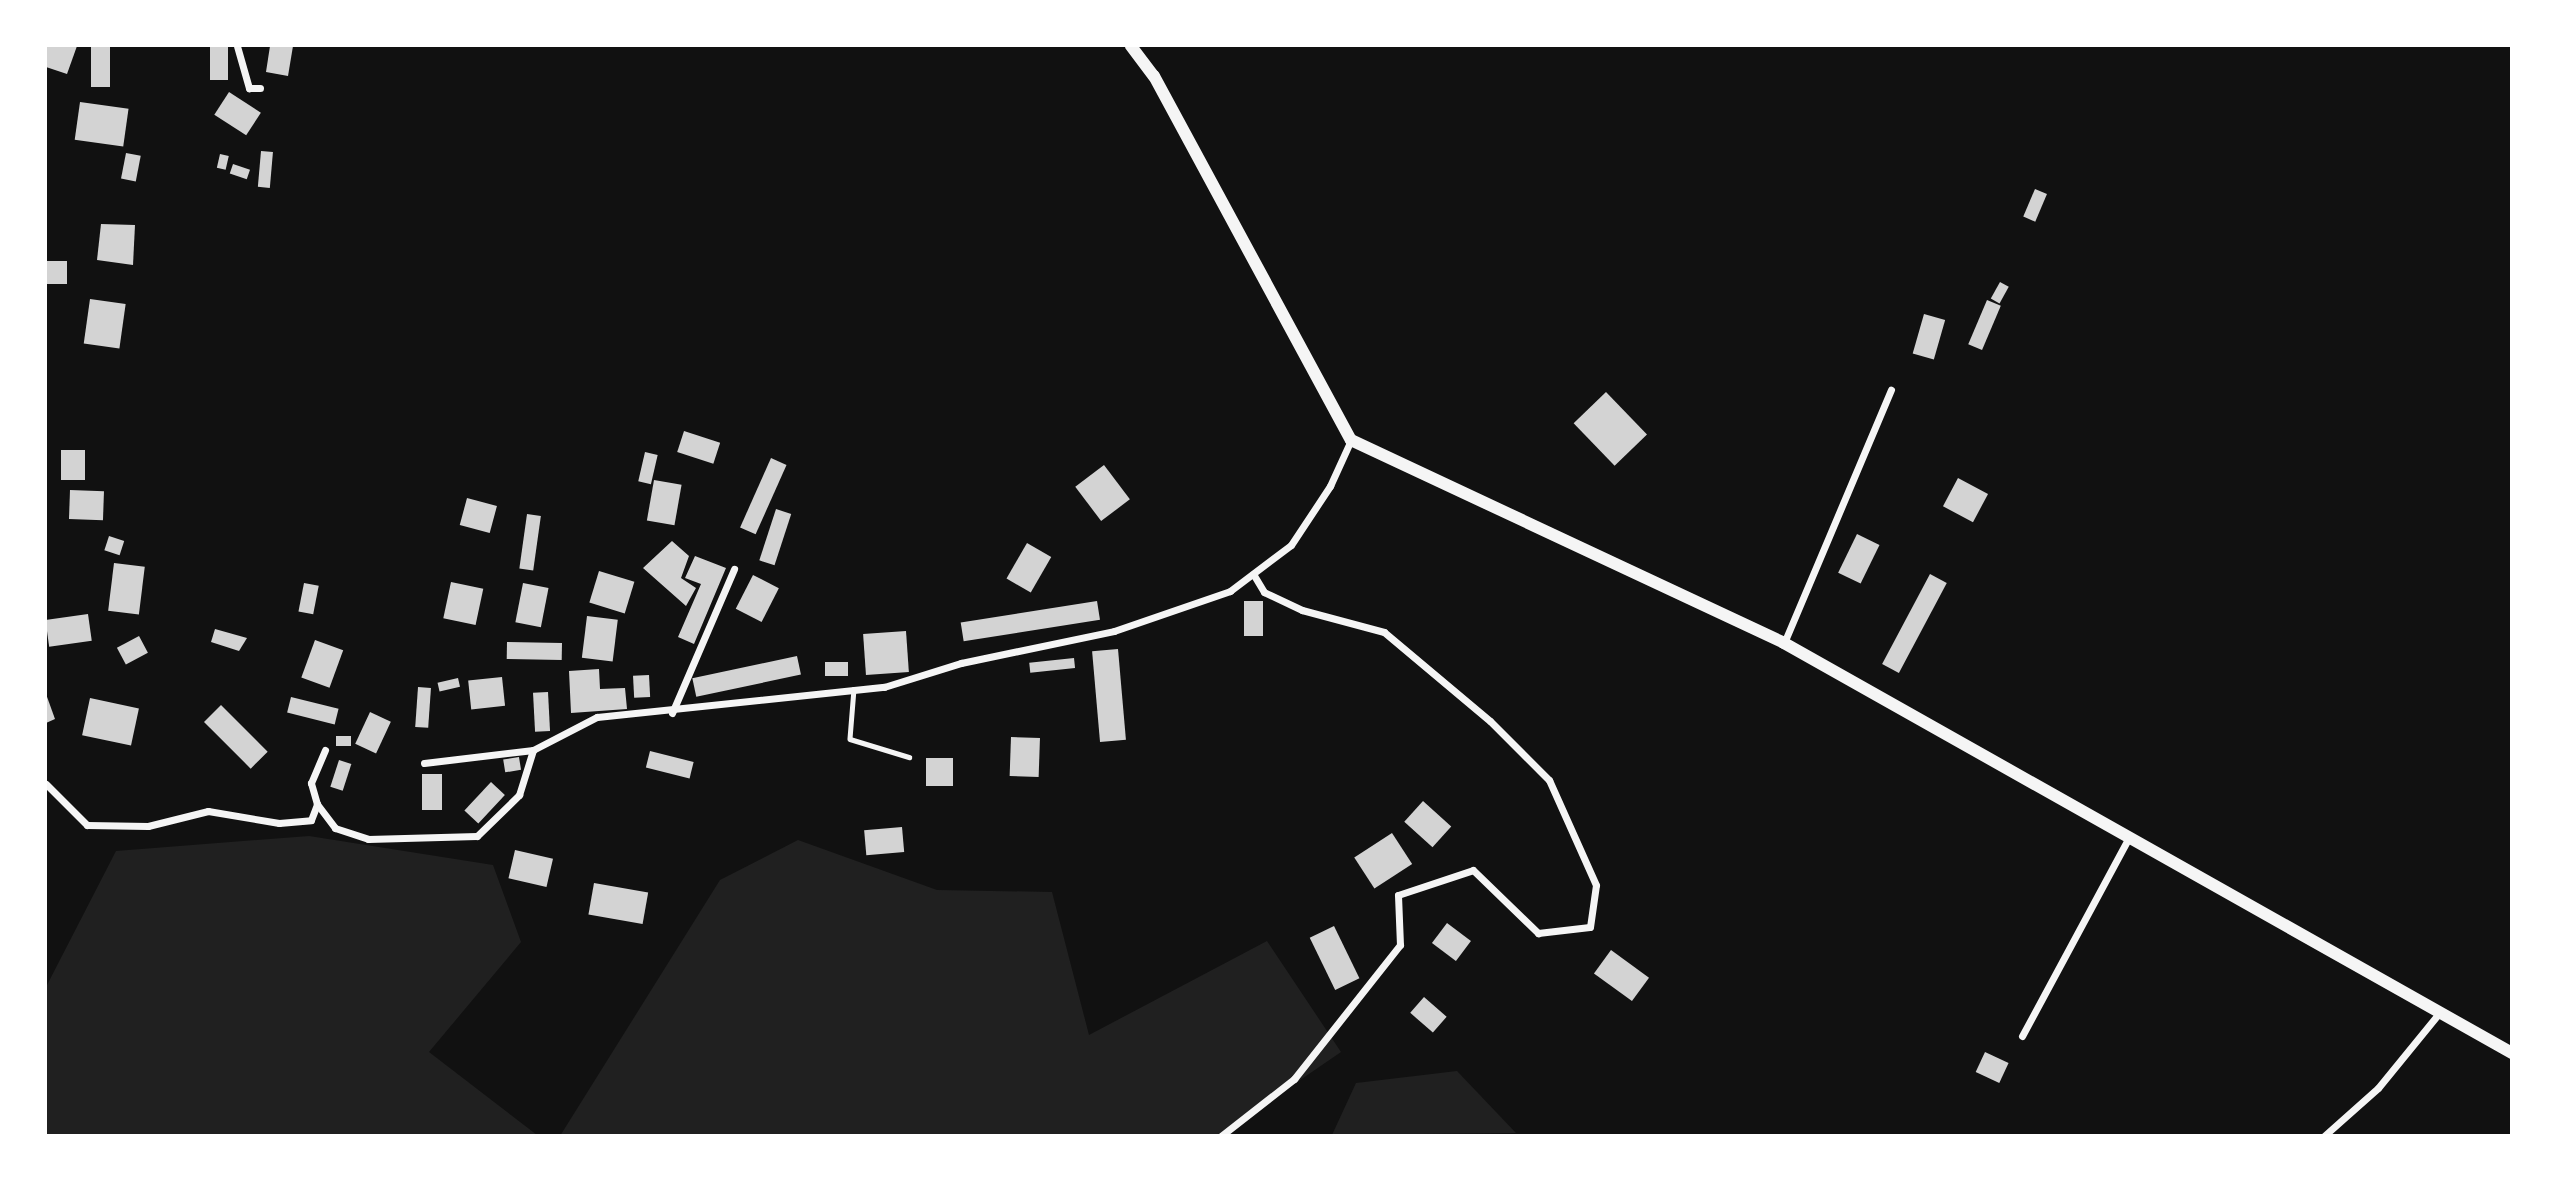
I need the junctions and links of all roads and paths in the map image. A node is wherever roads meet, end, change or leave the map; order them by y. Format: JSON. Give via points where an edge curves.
{"nodes":[{"id":1,"x":237,"y":46,"type":"edge"},
{"id":2,"x":1131,"y":46,"type":"edge"},
{"id":3,"x":260,"y":88,"type":"dead end"},
{"id":4,"x":1891,"y":390,"type":"dead end"},
{"id":5,"x":1351,"y":440,"type":"junction"},
{"id":6,"x":734,"y":569,"type":"dead end"},
{"id":7,"x":1253,"y":574,"type":"junction"},
{"id":8,"x":1784,"y":643,"type":"junction"},
{"id":9,"x":854,"y":688,"type":"junction"},
{"id":10,"x":672,"y":713,"type":"junction"},
{"id":11,"x":325,"y":750,"type":"dead end"},
{"id":12,"x":533,"y":750,"type":"junction"},
{"id":13,"x":909,"y":757,"type":"dead end"},
{"id":14,"x":424,"y":763,"type":"dead end"},
{"id":15,"x":46,"y":784,"type":"edge"},
{"id":16,"x":317,"y":804,"type":"junction"},
{"id":17,"x":2129,"y":837,"type":"junction"},
{"id":18,"x":2440,"y":1012,"type":"junction"},
{"id":19,"x":2022,"y":1036,"type":"dead end"},
{"id":20,"x":2511,"y":1053,"type":"edge"},
{"id":21,"x":1221,"y":1136,"type":"edge"},
{"id":22,"x":2324,"y":1136,"type":"edge"}],
"edges":[{"from":1,"to":3,"type":"street","via":[[248,88]]},
{"from":2,"to":5,"type":"main road","via":[[1154,76]]},
{"from":4,"to":8,"type":"street"},
{"from":5,"to":7,"type":"street","via":[[1330,486],[1291,545]]},
{"from":5,"to":8,"type":"main road"},
{"from":6,"to":10,"type":"street"},
{"from":7,"to":9,"type":"street","via":[[1230,591],[1114,631],[961,663],[884,687]]},
{"from":7,"to":21,"type":"street","via":[[1264,592],[1302,610],[1384,632],[1490,720],[1549,780],[1597,885],[1590,927],[1538,933],[1473,870],[1398,895],[1400,945],[1294,1079]]},
{"from":8,"to":17,"type":"main road"},
{"from":9,"to":10,"type":"street"},
{"from":9,"to":13,"type":"lane","via":[[850,739]]},
{"from":10,"to":12,"type":"street","via":[[597,717]]},
{"from":11,"to":16,"type":"street","via":[[311,783]]},
{"from":12,"to":14,"type":"street"},
{"from":12,"to":16,"type":"street","via":[[519,795],[477,836],[368,839],[335,828]]},
{"from":15,"to":16,"type":"street","via":[[87,825],[148,826],[208,811],[279,823],[311,820]]},
{"from":17,"to":18,"type":"main road"},
{"from":17,"to":19,"type":"street"},
{"from":18,"to":20,"type":"main road"},
{"from":18,"to":22,"type":"street","via":[[2378,1088]]}]}
